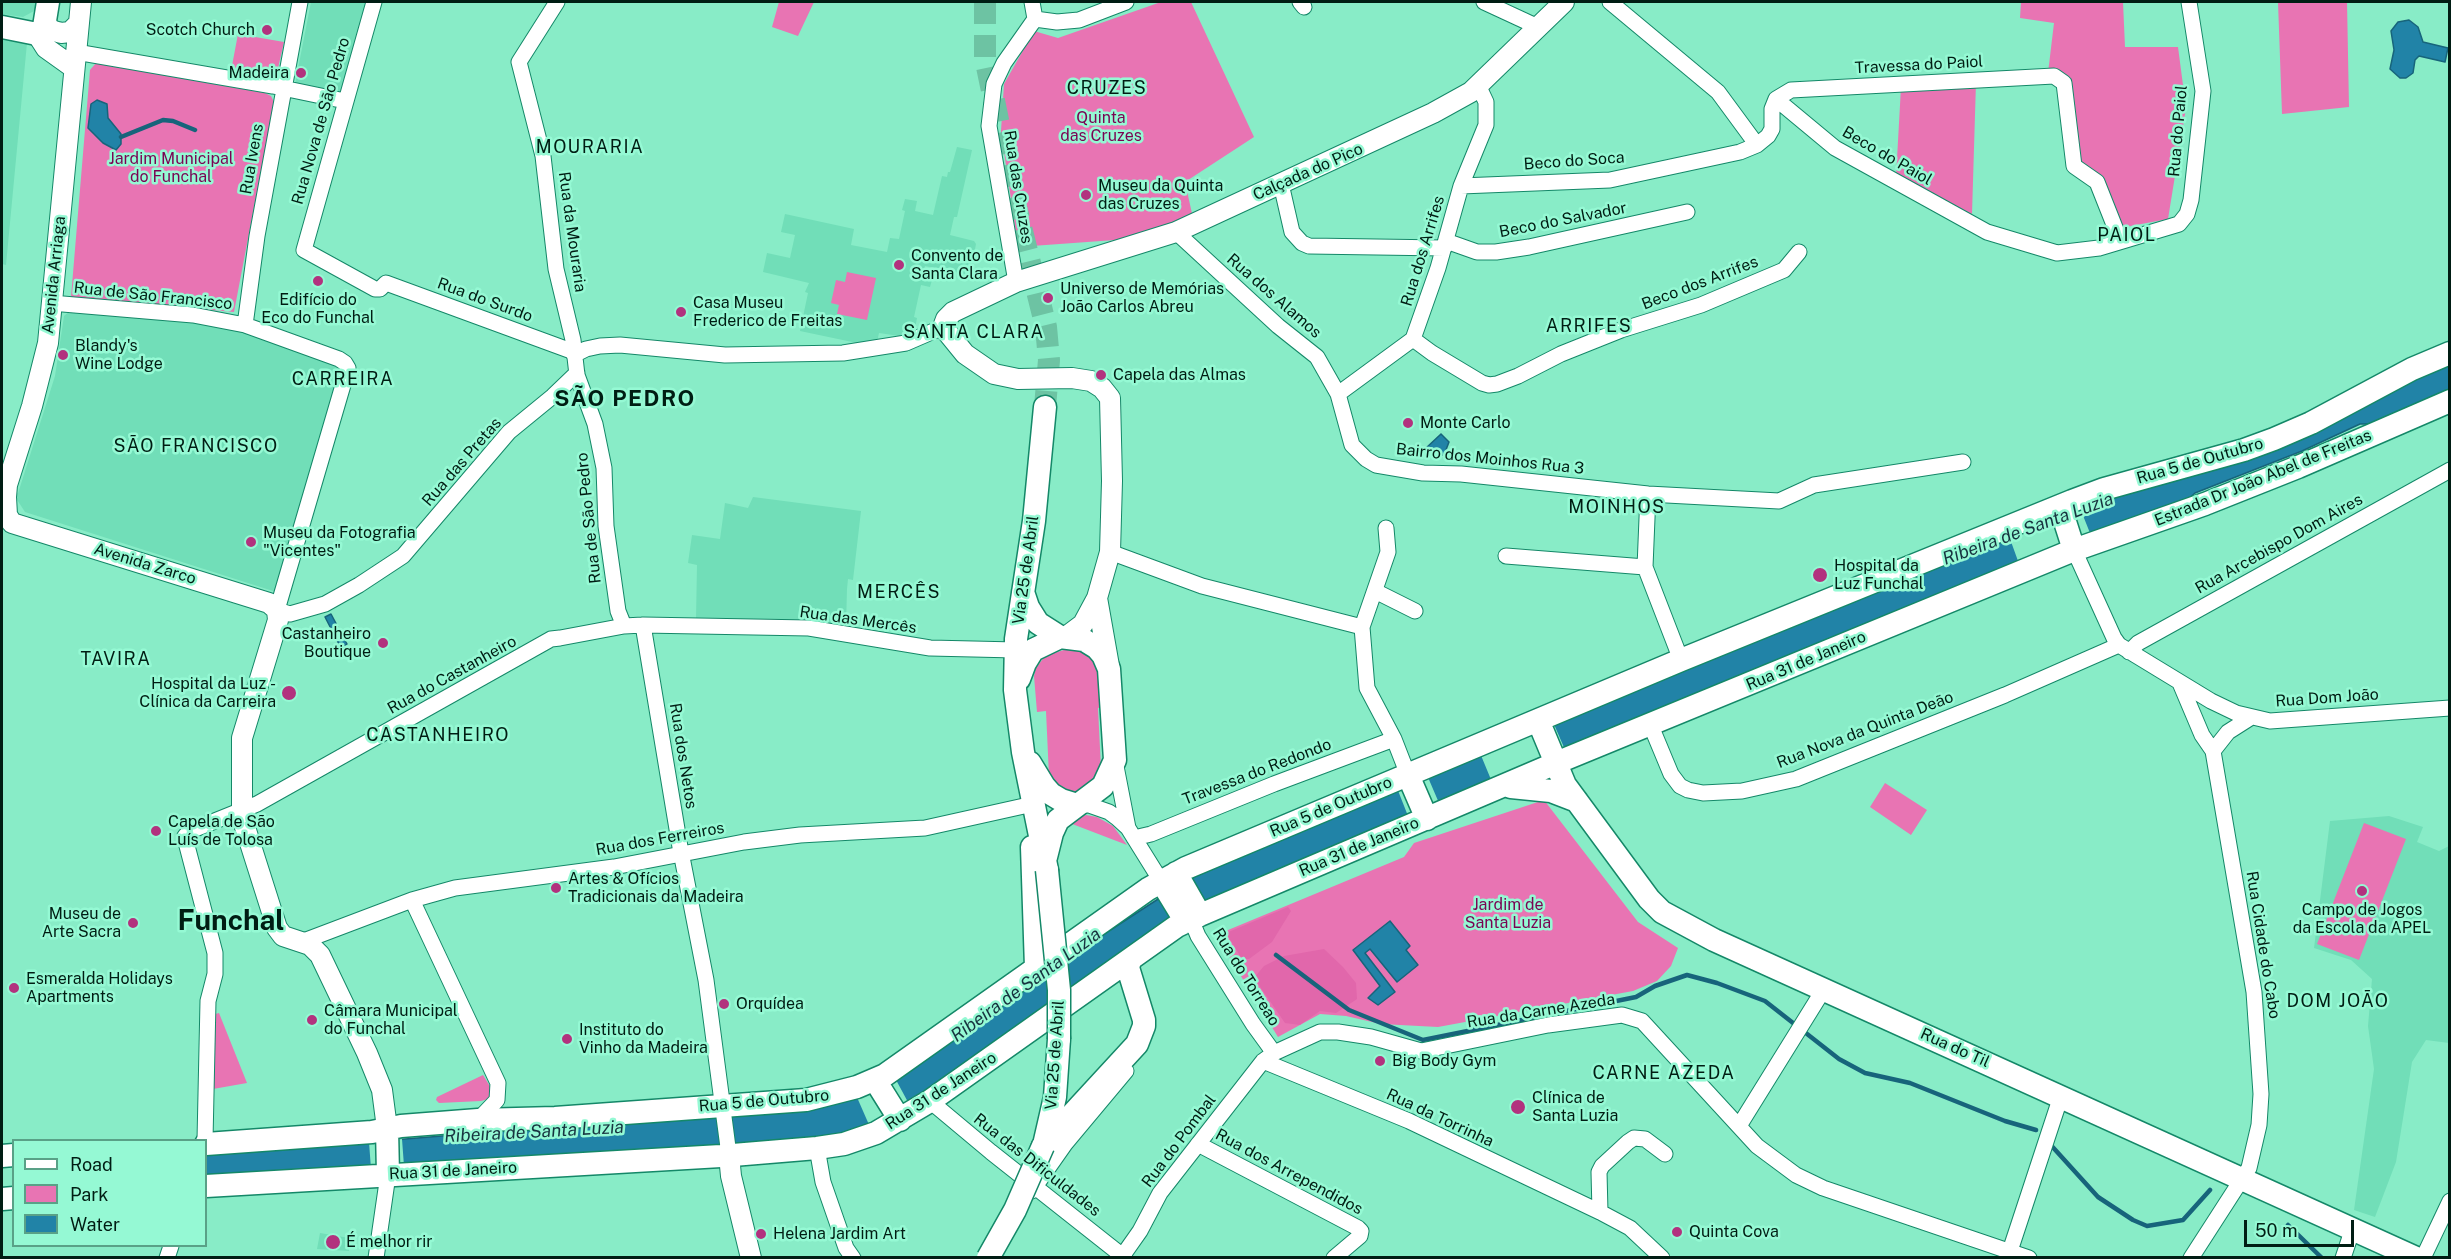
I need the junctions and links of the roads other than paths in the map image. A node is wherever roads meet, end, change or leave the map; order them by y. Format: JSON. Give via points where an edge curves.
{"nodes":[{"id":1,"x":81,"y":2,"type":"edge"},
{"id":2,"x":300,"y":2,"type":"edge"},
{"id":3,"x":374,"y":2,"type":"edge"},
{"id":4,"x":557,"y":2,"type":"edge"},
{"id":5,"x":1032,"y":2,"type":"edge"},
{"id":6,"x":1126,"y":2,"type":"edge"},
{"id":7,"x":1484,"y":2,"type":"edge"},
{"id":8,"x":1564,"y":2,"type":"edge"},
{"id":9,"x":1610,"y":2,"type":"edge"},
{"id":10,"x":2190,"y":2,"type":"edge"},
{"id":11,"x":1035,"y":19,"type":"junction"},
{"id":12,"x":43,"y":20,"type":"edge"},
{"id":13,"x":79,"y":24,"type":"junction"},
{"id":14,"x":2,"y":27,"type":"edge"},
{"id":15,"x":1538,"y":27,"type":"junction"},
{"id":16,"x":75,"y":60,"type":"junction"},
{"id":17,"x":1478,"y":85,"type":"junction"},
{"id":18,"x":283,"y":88,"type":"junction"},
{"id":19,"x":1776,"y":99,"type":"junction"},
{"id":20,"x":345,"y":101,"type":"junction"},
{"id":21,"x":1757,"y":145,"type":"junction"},
{"id":22,"x":1281,"y":184,"type":"junction"},
{"id":23,"x":1461,"y":186,"type":"junction"},
{"id":24,"x":1687,"y":212,"type":"dead end"},
{"id":25,"x":2179,"y":224,"type":"joint"},
{"id":26,"x":1176,"y":232,"type":"junction"},
{"id":27,"x":2120,"y":240,"type":"junction"},
{"id":28,"x":1445,"y":244,"type":"junction"},
{"id":29,"x":304,"y":250,"type":"joint"},
{"id":30,"x":1799,"y":252,"type":"dead end"},
{"id":31,"x":1016,"y":282,"type":"junction"},
{"id":32,"x":51,"y":303,"type":"junction"},
{"id":33,"x":245,"y":325,"type":"junction"},
{"id":34,"x":942,"y":327,"type":"junction"},
{"id":35,"x":1413,"y":339,"type":"junction"},
{"id":36,"x":2450,"y":353,"type":"edge"},
{"id":37,"x":574,"y":354,"type":"junction"},
{"id":38,"x":576,"y":373,"type":"junction"},
{"id":39,"x":1338,"y":394,"type":"junction"},
{"id":40,"x":2450,"y":401,"type":"edge"},
{"id":41,"x":1045,"y":407,"type":"tunnel mouth"},
{"id":42,"x":1964,"y":462,"type":"dead end"},
{"id":43,"x":2450,"y":470,"type":"edge"},
{"id":44,"x":1648,"y":494,"type":"junction"},
{"id":45,"x":2060,"y":506,"type":"junction"},
{"id":46,"x":6,"y":524,"type":"edge"},
{"id":47,"x":1386,"y":528,"type":"dead end"},
{"id":48,"x":2074,"y":550,"type":"junction"},
{"id":49,"x":1110,"y":552,"type":"junction"},
{"id":50,"x":1506,"y":556,"type":"dead end"},
{"id":51,"x":1645,"y":567,"type":"junction"},
{"id":52,"x":1375,"y":591,"type":"junction"},
{"id":53,"x":1023,"y":592,"type":"junction"},
{"id":54,"x":1097,"y":598,"type":"junction"},
{"id":55,"x":277,"y":610,"type":"junction"},
{"id":56,"x":1415,"y":611,"type":"dead end"},
{"id":57,"x":643,"y":625,"type":"junction"},
{"id":58,"x":624,"y":626,"type":"junction"},
{"id":59,"x":1362,"y":627,"type":"junction"},
{"id":60,"x":1063,"y":637,"type":"junction"},
{"id":61,"x":2124,"y":649,"type":"junction"},
{"id":62,"x":1016,"y":650,"type":"junction"},
{"id":63,"x":1681,"y":660,"type":"junction"},
{"id":64,"x":1109,"y":669,"type":"junction"},
{"id":65,"x":2180,"y":683,"type":"junction"},
{"id":66,"x":1015,"y":690,"type":"junction"},
{"id":67,"x":2217,"y":704,"type":"junction"},
{"id":68,"x":2450,"y":708,"type":"edge"},
{"id":69,"x":2250,"y":718,"type":"junction"},
{"id":70,"x":2196,"y":719,"type":"junction"},
{"id":71,"x":1538,"y":720,"type":"junction"},
{"id":72,"x":1651,"y":726,"type":"junction"},
{"id":73,"x":1394,"y":739,"type":"junction"},
{"id":74,"x":2217,"y":745,"type":"junction"},
{"id":75,"x":1023,"y":752,"type":"junction"},
{"id":76,"x":1115,"y":760,"type":"junction"},
{"id":77,"x":1555,"y":764,"type":"junction"},
{"id":78,"x":1410,"y":778,"type":"junction"},
{"id":79,"x":1505,"y":787,"type":"junction"},
{"id":80,"x":1577,"y":801,"type":"junction"},
{"id":81,"x":1033,"y":804,"type":"junction"},
{"id":82,"x":1077,"y":805,"type":"junction"},
{"id":83,"x":242,"y":811,"type":"junction"},
{"id":84,"x":1425,"y":814,"type":"junction"},
{"id":85,"x":1131,"y":833,"type":"junction"},
{"id":86,"x":681,"y":854,"type":"junction"},
{"id":87,"x":1046,"y":865,"type":"junction"},
{"id":88,"x":1172,"y":882,"type":"junction"},
{"id":89,"x":412,"y":900,"type":"junction"},
{"id":90,"x":1191,"y":916,"type":"junction"},
{"id":91,"x":301,"y":942,"type":"junction"},
{"id":92,"x":1131,"y":959,"type":"junction"},
{"id":93,"x":1036,"y":968,"type":"junction"},
{"id":94,"x":1824,"y":989,"type":"junction"},
{"id":95,"x":1144,"y":1026,"type":"junction"},
{"id":96,"x":1269,"y":1057,"type":"junction"},
{"id":97,"x":875,"y":1080,"type":"junction"},
{"id":98,"x":2061,"y":1096,"type":"junction"},
{"id":99,"x":930,"y":1101,"type":"junction"},
{"id":100,"x":721,"y":1106,"type":"junction"},
{"id":101,"x":478,"y":1120,"type":"junction"},
{"id":102,"x":900,"y":1120,"type":"junction"},
{"id":103,"x":1739,"y":1126,"type":"junction"},
{"id":104,"x":387,"y":1134,"type":"junction"},
{"id":105,"x":205,"y":1139,"type":"edge"},
{"id":106,"x":207,"y":1142,"type":"edge"},
{"id":107,"x":1198,"y":1144,"type":"junction"},
{"id":108,"x":1043,"y":1146,"type":"junction"},
{"id":109,"x":817,"y":1148,"type":"junction"},
{"id":110,"x":1665,"y":1154,"type":"dead end"},
{"id":111,"x":729,"y":1155,"type":"junction"},
{"id":112,"x":388,"y":1171,"type":"junction"},
{"id":113,"x":2243,"y":1178,"type":"junction"},
{"id":114,"x":207,"y":1186,"type":"edge"},
{"id":115,"x":1035,"y":1186,"type":"junction"},
{"id":116,"x":2450,"y":1201,"type":"edge"},
{"id":117,"x":1603,"y":1214,"type":"junction"},
{"id":118,"x":2353,"y":1228,"type":"junction"},
{"id":119,"x":2010,"y":1251,"type":"junction"},
{"id":120,"x":376,"y":1257,"type":"edge"},
{"id":121,"x":751,"y":1257,"type":"edge"},
{"id":122,"x":853,"y":1257,"type":"edge"},
{"id":123,"x":976,"y":1257,"type":"edge"},
{"id":124,"x":988,"y":1257,"type":"edge"},
{"id":125,"x":1123,"y":1257,"type":"edge"},
{"id":126,"x":1334,"y":1257,"type":"edge"},
{"id":127,"x":1662,"y":1257,"type":"edge"},
{"id":128,"x":2029,"y":1257,"type":"edge"},
{"id":129,"x":2191,"y":1257,"type":"edge"},
{"id":130,"x":2343,"y":1257,"type":"edge"},
{"id":131,"x":2416,"y":1257,"type":"edge"},
{"id":132,"x":2423,"y":1257,"type":"edge"}],
"edges":[{"from":1,"to":13,"type":"street","name":"Avenida Arriaga"},
{"from":2,"to":18,"type":"street","name":"Rua Ivens"},
{"from":3,"to":20,"type":"street","name":"Rua Nova de São Pedro"},
{"from":4,"to":37,"type":"street","name":"Rua da Mouraria","via":[[519,62],[543,156],[556,268]]},
{"from":5,"to":11,"type":"street"},
{"from":6,"to":11,"type":"street","via":[[1079,20]]},
{"from":7,"to":15,"type":"street"},
{"from":8,"to":15,"type":"street","name":"Calçada do Pico"},
{"from":9,"to":21,"type":"street","via":[[1718,92]]},
{"from":10,"to":25,"type":"street","name":"Rua do Paiol","via":[[2202,91],[2192,200]]},
{"from":11,"to":31,"type":"street","name":"Rua das Cruzes","via":[[994,84],[989,126]]},
{"from":12,"to":13,"type":"street","via":[[51,30],[61,33],[70,32]]},
{"from":12,"to":14,"type":"main road"},
{"from":12,"to":16,"type":"street","via":[[46,48]]},
{"from":13,"to":16,"type":"street","name":"Avenida Arriaga"},
{"from":15,"to":17,"type":"street","name":"Calçada do Pico"},
{"from":16,"to":18,"type":"street"},
{"from":16,"to":32,"type":"street","name":"Avenida Arriaga"},
{"from":17,"to":22,"type":"street","name":"Calçada do Pico","via":[[1433,113]]},
{"from":17,"to":23,"type":"street","name":"Rua dos Arrifes","via":[[1486,102],[1485,125]]},
{"from":18,"to":20,"type":"street"},
{"from":18,"to":33,"type":"street","name":"Rua Ivens"},
{"from":19,"to":21,"type":"street","via":[[1772,129]]},
{"from":19,"to":27,"type":"street","name":"Beco do Paiol","via":[[1835,148],[1987,232],[2057,253],[2099,248]]},
{"from":19,"to":27,"type":"street","name":"Travessa do Paiol","via":[[1791,90],[2054,76],[2064,83],[2074,166],[2097,182]]},
{"from":20,"to":29,"type":"street","name":"Rua Nova de São Pedro"},
{"from":21,"to":23,"type":"street","name":"Beco do Soca","via":[[1720,157],[1610,180]]},
{"from":22,"to":26,"type":"street","name":"Calçada do Pico"},
{"from":22,"to":28,"type":"street","name":"Beco do Salvador","via":[[1292,232],[1309,246]]},
{"from":23,"to":28,"type":"street","name":"Rua dos Arrifes"},
{"from":24,"to":28,"type":"street","name":"Beco do Salvador","via":[[1496,252]]},
{"from":25,"to":27,"type":"street","name":"Beco do Paiol"},
{"from":26,"to":31,"type":"street","name":"Calçada do Pico"},
{"from":26,"to":39,"type":"street","name":"Rua dos Alamos","via":[[1317,357]]},
{"from":28,"to":35,"type":"street","name":"Rua dos Arrifes"},
{"from":29,"to":37,"type":"street","name":"Rua do Surdo","via":[[375,289],[386,283]]},
{"from":30,"to":35,"type":"street","name":"Beco dos Arrifes","via":[[1784,270],[1701,305],[1621,330],[1497,384],[1482,383]]},
{"from":31,"to":34,"type":"street","name":"Calçada do Pico","via":[[953,312]]},
{"from":32,"to":33,"type":"street","name":"Rua de São Francisco","via":[[193,315]]},
{"from":32,"to":46,"type":"street","name":"Avenida Arriaga","via":[[42,369],[7,485]]},
{"from":33,"to":55,"type":"street","name":"Rua de São Francisco","via":[[339,359],[348,368]]},
{"from":34,"to":37,"type":"street","via":[[906,343],[843,353],[725,355],[620,345],[593,347]]},
{"from":34,"to":49,"type":"street","via":[[965,354],[994,374],[1018,379],[1091,381],[1110,398]]},
{"from":35,"to":39,"type":"street"},
{"from":36,"to":45,"type":"main road","name":"Rua 5 de Outubro","via":[[2274,439],[2104,489]]},
{"from":37,"to":38,"type":"street","name":"Rua da Mouraria"},
{"from":38,"to":55,"type":"street","name":"Rua das Pretas","via":[[509,432],[404,556],[325,604],[290,614]]},
{"from":38,"to":58,"type":"street","name":"Rua de São Pedro","via":[[595,424],[604,468],[606,526],[618,611]]},
{"from":39,"to":44,"type":"street","name":"Bairro dos Moinhos Rua 3","via":[[1352,445],[1376,465]]},
{"from":40,"to":48,"type":"main road","name":"Estrada Dr João Abel de Freitas","via":[[2205,504]]},
{"from":41,"to":53,"type":"main road","name":"Via 25 de Abril"},
{"from":42,"to":44,"type":"street","name":"Bairro dos Moinhos Rua 3","via":[[1814,485],[1779,501]]},
{"from":43,"to":61,"type":"street","name":"Rua Arcebispo Dom Aires"},
{"from":44,"to":51,"type":"street"},
{"from":45,"to":48,"type":"main road"},
{"from":45,"to":63,"type":"main road","name":"Rua 5 de Outubro"},
{"from":46,"to":55,"type":"street","name":"Avenida Zarco","via":[[269,603]]},
{"from":47,"to":52,"type":"street","via":[[1388,552]]},
{"from":48,"to":61,"type":"street","via":[[2114,638]]},
{"from":48,"to":72,"type":"main road","name":"Rua 31 de Janeiro"},
{"from":49,"to":54,"type":"street"},
{"from":49,"to":59,"type":"street","via":[[1202,586]]},
{"from":50,"to":51,"type":"street"},
{"from":51,"to":63,"type":"street"},
{"from":52,"to":56,"type":"street"},
{"from":52,"to":59,"type":"street"},
{"from":53,"to":60,"type":"main road","via":[[1038,623]]},
{"from":53,"to":62,"type":"main road","name":"Via 25 de Abril"},
{"from":54,"to":60,"type":"street","via":[[1083,624]]},
{"from":54,"to":64,"type":"street"},
{"from":55,"to":83,"type":"street","via":[[278,620],[242,738]]},
{"from":57,"to":58,"type":"street","name":"Rua das Mercês"},
{"from":57,"to":62,"type":"street","name":"Rua das Mercês","via":[[809,628],[930,648]]},
{"from":57,"to":86,"type":"street","name":"Rua dos Netos"},
{"from":58,"to":83,"type":"street","name":"Rua do Castanheiro","via":[[551,639]]},
{"from":59,"to":73,"type":"street","via":[[1367,688]]},
{"from":60,"to":64,"type":"main road","via":[[1084,640],[1097,648]]},
{"from":60,"to":66,"type":"main road","via":[[1033,650]]},
{"from":61,"to":65,"type":"street","name":"Rua Dom João"},
{"from":61,"to":72,"type":"street","name":"Rua Nova da Quinta Deão","via":[[1796,779],[1742,791],[1702,793],[1680,786]]},
{"from":62,"to":66,"type":"main road","name":"Via 25 de Abril"},
{"from":63,"to":71,"type":"main road","name":"Rua 5 de Outubro"},
{"from":64,"to":76,"type":"main road"},
{"from":65,"to":67,"type":"street","name":"Rua Dom João"},
{"from":65,"to":70,"type":"street","name":"Rua Cidade do Cabo"},
{"from":66,"to":75,"type":"main road","name":"Via 25 de Abril"},
{"from":67,"to":69,"type":"street","name":"Rua Dom João"},
{"from":67,"to":70,"type":"street","via":[[2205,706]]},
{"from":67,"to":74,"type":"street","name":"Rua Cidade do Cabo"},
{"from":68,"to":69,"type":"street","name":"Rua Dom João","via":[[2270,721]]},
{"from":69,"to":74,"type":"street","via":[[2228,732]]},
{"from":70,"to":74,"type":"street","name":"Rua Cidade do Cabo","via":[[2202,735]]},
{"from":71,"to":77,"type":"main road","name":"Rua do Til"},
{"from":71,"to":78,"type":"main road","name":"Rua 5 de Outubro"},
{"from":72,"to":77,"type":"main road","name":"Rua 31 de Janeiro"},
{"from":73,"to":78,"type":"street"},
{"from":73,"to":85,"type":"street","name":"Travessa do Redondo","via":[[1151,834]]},
{"from":74,"to":113,"type":"street","name":"Rua Cidade do Cabo","via":[[2257,1024],[2259,1125]]},
{"from":75,"to":81,"type":"main road","name":"Via 25 de Abril"},
{"from":75,"to":82,"type":"main road","via":[[1044,786],[1061,800]]},
{"from":76,"to":82,"type":"main road","via":[[1103,786]]},
{"from":76,"to":85,"type":"street"},
{"from":77,"to":79,"type":"main road","name":"Rua 31 de Janeiro"},
{"from":77,"to":80,"type":"main road","name":"Rua do Til"},
{"from":78,"to":84,"type":"main road"},
{"from":78,"to":88,"type":"main road","name":"Rua 5 de Outubro","via":[[1212,856]]},
{"from":79,"to":80,"type":"main road","name":"Rua 31 de Janeiro","via":[[1551,791]]},
{"from":79,"to":84,"type":"main road","name":"Rua 31 de Janeiro"},
{"from":80,"to":94,"type":"main road","name":"Rua do Til","via":[[1662,912]]},
{"from":81,"to":86,"type":"street","name":"Rua dos Ferreiros","via":[[925,828],[800,835]]},
{"from":81,"to":87,"type":"main road","name":"Via 25 de Abril"},
{"from":81,"to":93,"type":"main road","name":"Via 25 de Abril"},
{"from":82,"to":85,"type":"street","via":[[1109,812]]},
{"from":82,"to":87,"type":"main road","via":[[1058,820]]},
{"from":83,"to":91,"type":"street","via":[[277,928],[283,936]]},
{"from":83,"to":105,"type":"street","name":"Rua do Castanheiro","via":[[185,836],[215,953],[215,974],[208,1000]]},
{"from":84,"to":90,"type":"main road","name":"Rua 31 de Janeiro"},
{"from":85,"to":88,"type":"street"},
{"from":86,"to":89,"type":"street","name":"Rua dos Ferreiros","via":[[455,888]]},
{"from":86,"to":100,"type":"street","name":"Rua dos Netos","via":[[706,980]]},
{"from":87,"to":108,"type":"main road","name":"Via 25 de Abril","bridge":true,"via":[[1059,990],[1059,1040],[1055,1097]]},
{"from":88,"to":90,"type":"main road"},
{"from":88,"to":93,"type":"main road","name":"Rua 5 de Outubro"},
{"from":89,"to":91,"type":"street","name":"Rua dos Ferreiros"},
{"from":89,"to":101,"type":"street","via":[[498,1083],[497,1100]]},
{"from":90,"to":92,"type":"main road","name":"Rua 31 de Janeiro"},
{"from":90,"to":96,"type":"street","name":"Rua do Torreao","via":[[1198,936]]},
{"from":91,"to":104,"type":"street","via":[[320,955],[368,1053],[383,1096]]},
{"from":92,"to":95,"type":"main road","via":[[1128,966]]},
{"from":92,"to":99,"type":"main road","name":"Rua 31 de Janeiro"},
{"from":93,"to":97,"type":"main road","name":"Rua 5 de Outubro"},
{"from":94,"to":98,"type":"main road","name":"Rua do Til"},
{"from":94,"to":103,"type":"street"},
{"from":95,"to":108,"type":"main road","via":[[1131,1052]]},
{"from":95,"to":115,"type":"street","via":[[1147,1039],[1143,1049]]},
{"from":96,"to":103,"type":"street","name":"Rua da Carne Azeda","via":[[1320,1032],[1371,1037],[1421,1051],[1622,1014],[1642,1021]]},
{"from":96,"to":107,"type":"street","name":"Rua do Pombal"},
{"from":96,"to":117,"type":"street","name":"Rua da Torrinha"},
{"from":97,"to":100,"type":"main road","name":"Rua 5 de Outubro","via":[[806,1100]]},
{"from":97,"to":102,"type":"main road"},
{"from":98,"to":113,"type":"main road","name":"Rua do Til"},
{"from":98,"to":119,"type":"street"},
{"from":99,"to":102,"type":"main road","name":"Rua 31 de Janeiro"},
{"from":99,"to":115,"type":"street","name":"Rua das Dificuldades"},
{"from":100,"to":101,"type":"main road","name":"Rua 5 de Outubro"},
{"from":100,"to":111,"type":"street","name":"Rua dos Netos"},
{"from":101,"to":104,"type":"main road","name":"Rua 5 de Outubro"},
{"from":102,"to":109,"type":"main road","name":"Rua 31 de Janeiro","via":[[844,1144]]},
{"from":103,"to":119,"type":"street","name":"Rua da Carne Azeda","via":[[1796,1175],[1823,1188]]},
{"from":104,"to":106,"type":"main road","name":"Rua 5 de Outubro"},
{"from":104,"to":112,"type":"main road"},
{"from":107,"to":125,"type":"street","name":"Rua do Pombal","via":[[1160,1193]]},
{"from":107,"to":126,"type":"street","name":"Rua dos Arrependidos","via":[[1358,1228],[1360,1236]]},
{"from":108,"to":124,"type":"main road","name":"Via 25 de Abril","bridge":true,"via":[[1015,1210]]},
{"from":109,"to":111,"type":"main road","name":"Rua 31 de Janeiro"},
{"from":109,"to":122,"type":"street","via":[[824,1182],[846,1248]]},
{"from":110,"to":117,"type":"street","via":[[1646,1140],[1634,1138],[1602,1166],[1599,1172]]},
{"from":111,"to":112,"type":"main road","name":"Rua 31 de Janeiro"},
{"from":111,"to":121,"type":"street"},
{"from":112,"to":114,"type":"main road","name":"Rua 31 de Janeiro"},
{"from":112,"to":120,"type":"street"},
{"from":113,"to":118,"type":"main road","name":"Rua do Til"},
{"from":113,"to":129,"type":"street","name":"Rua Cidade do Cabo"},
{"from":115,"to":123,"type":"street"},
{"from":115,"to":125,"type":"street","name":"Rua das Dificuldades"},
{"from":116,"to":132,"type":"street"},
{"from":117,"to":127,"type":"street","name":"Rua da Torrinha","via":[[1630,1228]]},
{"from":118,"to":130,"type":"street"},
{"from":118,"to":131,"type":"main road","name":"Rua do Til"},
{"from":119,"to":128,"type":"street","name":"Rua da Carne Azeda"}]}
